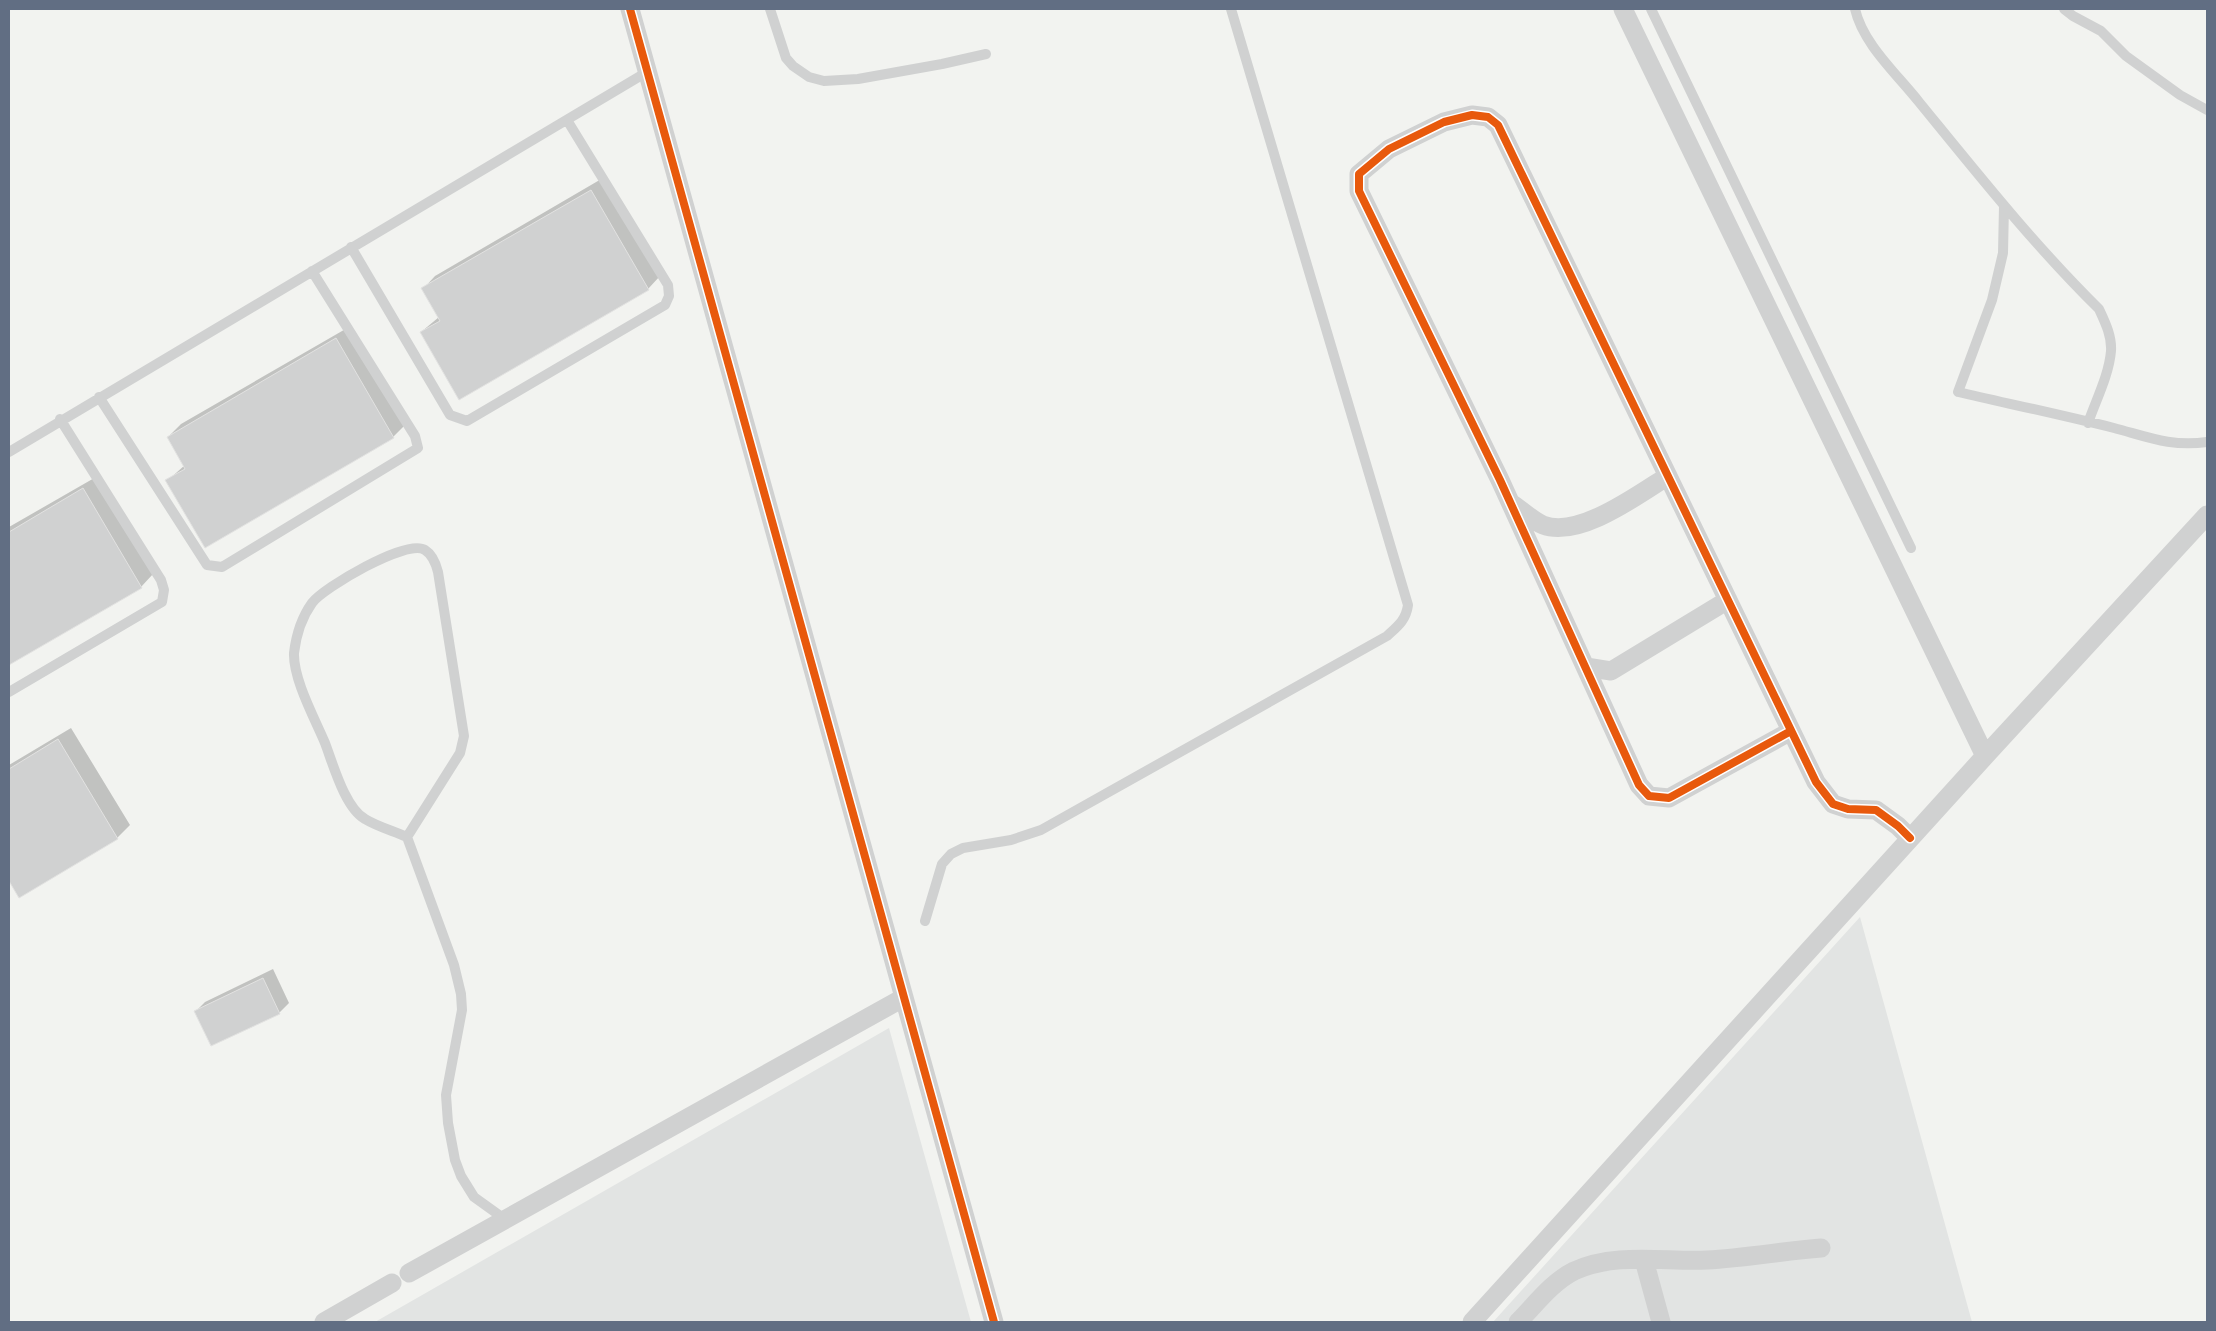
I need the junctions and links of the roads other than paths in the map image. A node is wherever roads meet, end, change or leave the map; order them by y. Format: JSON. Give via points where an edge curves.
{"nodes":[{"id":1,"x":630,"y":9,"type":"edge"},
{"id":2,"x":770,"y":9,"type":"edge"},
{"id":3,"x":1231,"y":9,"type":"edge"},
{"id":4,"x":1623,"y":9,"type":"edge"},
{"id":5,"x":1651,"y":9,"type":"edge"},
{"id":6,"x":1849,"y":9,"type":"edge"},
{"id":7,"x":1854,"y":9,"type":"edge"},
{"id":8,"x":2064,"y":9,"type":"edge"},
{"id":9,"x":1857,"y":21,"type":"junction"},
{"id":10,"x":986,"y":54,"type":"dead end"},
{"id":11,"x":647,"y":72,"type":"junction"},
{"id":12,"x":2207,"y":110,"type":"edge"},
{"id":13,"x":567,"y":120,"type":"junction"},
{"id":14,"x":2004,"y":206,"type":"junction"},
{"id":15,"x":351,"y":247,"type":"junction"},
{"id":16,"x":312,"y":271,"type":"junction"},
{"id":17,"x":99,"y":397,"type":"junction"},
{"id":18,"x":60,"y":419,"type":"junction"},
{"id":19,"x":2088,"y":422,"type":"junction"},
{"id":20,"x":2207,"y":442,"type":"edge"},
{"id":21,"x":9,"y":452,"type":"edge"},
{"id":22,"x":1668,"y":476,"type":"junction"},
{"id":23,"x":1511,"y":503,"type":"junction"},
{"id":24,"x":2207,"y":515,"type":"edge"},
{"id":25,"x":1911,"y":548,"type":"dead end"},
{"id":26,"x":1728,"y":600,"type":"junction"},
{"id":27,"x":1586,"y":667,"type":"junction"},
{"id":28,"x":9,"y":692,"type":"edge"},
{"id":29,"x":1791,"y":731,"type":"junction"},
{"id":30,"x":1985,"y":756,"type":"junction"},
{"id":31,"x":407,"y":837,"type":"junction"},
{"id":32,"x":1910,"y":838,"type":"junction"},
{"id":33,"x":925,"y":921,"type":"dead end"},
{"id":34,"x":903,"y":998,"type":"junction"},
{"id":35,"x":506,"y":1220,"type":"junction"},
{"id":36,"x":1821,"y":1248,"type":"dead end"},
{"id":37,"x":1644,"y":1260,"type":"junction"},
{"id":38,"x":409,"y":1274,"type":"dead end"},
{"id":39,"x":392,"y":1283,"type":"dead end"},
{"id":40,"x":324,"y":1322,"type":"edge"},
{"id":41,"x":994,"y":1322,"type":"edge"},
{"id":42,"x":1472,"y":1322,"type":"edge"},
{"id":43,"x":1518,"y":1322,"type":"edge"},
{"id":44,"x":1661,"y":1322,"type":"edge"}],
"edges":[{"from":1,"to":11,"type":"street"},
{"from":2,"to":10,"type":"lane","via":[[786,58],[801,72],[824,82]]},
{"from":3,"to":33,"type":"lane","via":[[1408,605],[1407,613],[1387,636],[1041,830],[1011,840],[963,848],[951,854],[942,864]]},
{"from":4,"to":30,"type":"street"},
{"from":5,"to":25,"type":"lane"},
{"from":6,"to":9,"type":"lane"},
{"from":7,"to":9,"type":"lane"},
{"from":8,"to":12,"type":"lane","via":[[2101,31],[2126,56]]},
{"from":9,"to":14,"type":"lane","via":[[1876,50]]},
{"from":11,"to":13,"type":"lane"},
{"from":11,"to":34,"type":"street"},
{"from":13,"to":15,"type":"lane"},
{"from":13,"to":15,"type":"lane","via":[[668,285],[669,296],[665,305],[467,421],[450,415]]},
{"from":14,"to":19,"type":"lane","via":[[2099,309],[2108,328],[2111,349],[2107,368]]},
{"from":14,"to":19,"type":"lane","via":[[2003,253],[1992,300],[1958,392]]},
{"from":15,"to":16,"type":"lane"},
{"from":16,"to":17,"type":"lane"},
{"from":16,"to":17,"type":"lane","via":[[415,436],[418,448],[222,567],[207,565]]},
{"from":17,"to":18,"type":"lane"},
{"from":18,"to":21,"type":"lane"},
{"from":18,"to":28,"type":"lane","via":[[161,580],[164,590],[162,602]]},
{"from":19,"to":20,"type":"lane","via":[[2155,441],[2184,445]]},
{"from":22,"to":23,"type":"street","via":[[1601,517],[1565,528],[1544,526]]},
{"from":22,"to":23,"type":"street","via":[[1498,125],[1488,117],[1472,115],[1444,122],[1389,148],[1359,174],[1359,191]]},
{"from":22,"to":26,"type":"street"},
{"from":23,"to":27,"type":"street"},
{"from":24,"to":30,"type":"street"},
{"from":26,"to":27,"type":"street","via":[[1611,671]]},
{"from":26,"to":29,"type":"street"},
{"from":27,"to":29,"type":"street","via":[[1639,785],[1649,796],[1669,798]]},
{"from":29,"to":32,"type":"street","via":[[1816,782],[1833,804],[1848,809],[1876,810]]},
{"from":30,"to":32,"type":"street"},
{"from":31,"to":31,"type":"lane","via":[[460,753],[464,736],[438,572],[425,549],[414,547],[392,553],[330,588],[312,602],[302,621],[294,655],[299,679],[353,807],[364,819]]},
{"from":31,"to":35,"type":"lane","via":[[454,965],[461,994],[462,1010],[446,1095],[455,1160],[474,1197]]},
{"from":32,"to":42,"type":"street"},
{"from":34,"to":35,"type":"street"},
{"from":34,"to":41,"type":"street"},
{"from":35,"to":38,"type":"street"},
{"from":36,"to":37,"type":"street","via":[[1728,1258]]},
{"from":37,"to":43,"type":"street","via":[[1599,1263],[1574,1271],[1560,1280]]},
{"from":37,"to":44,"type":"street"},
{"from":39,"to":40,"type":"street"}]}
